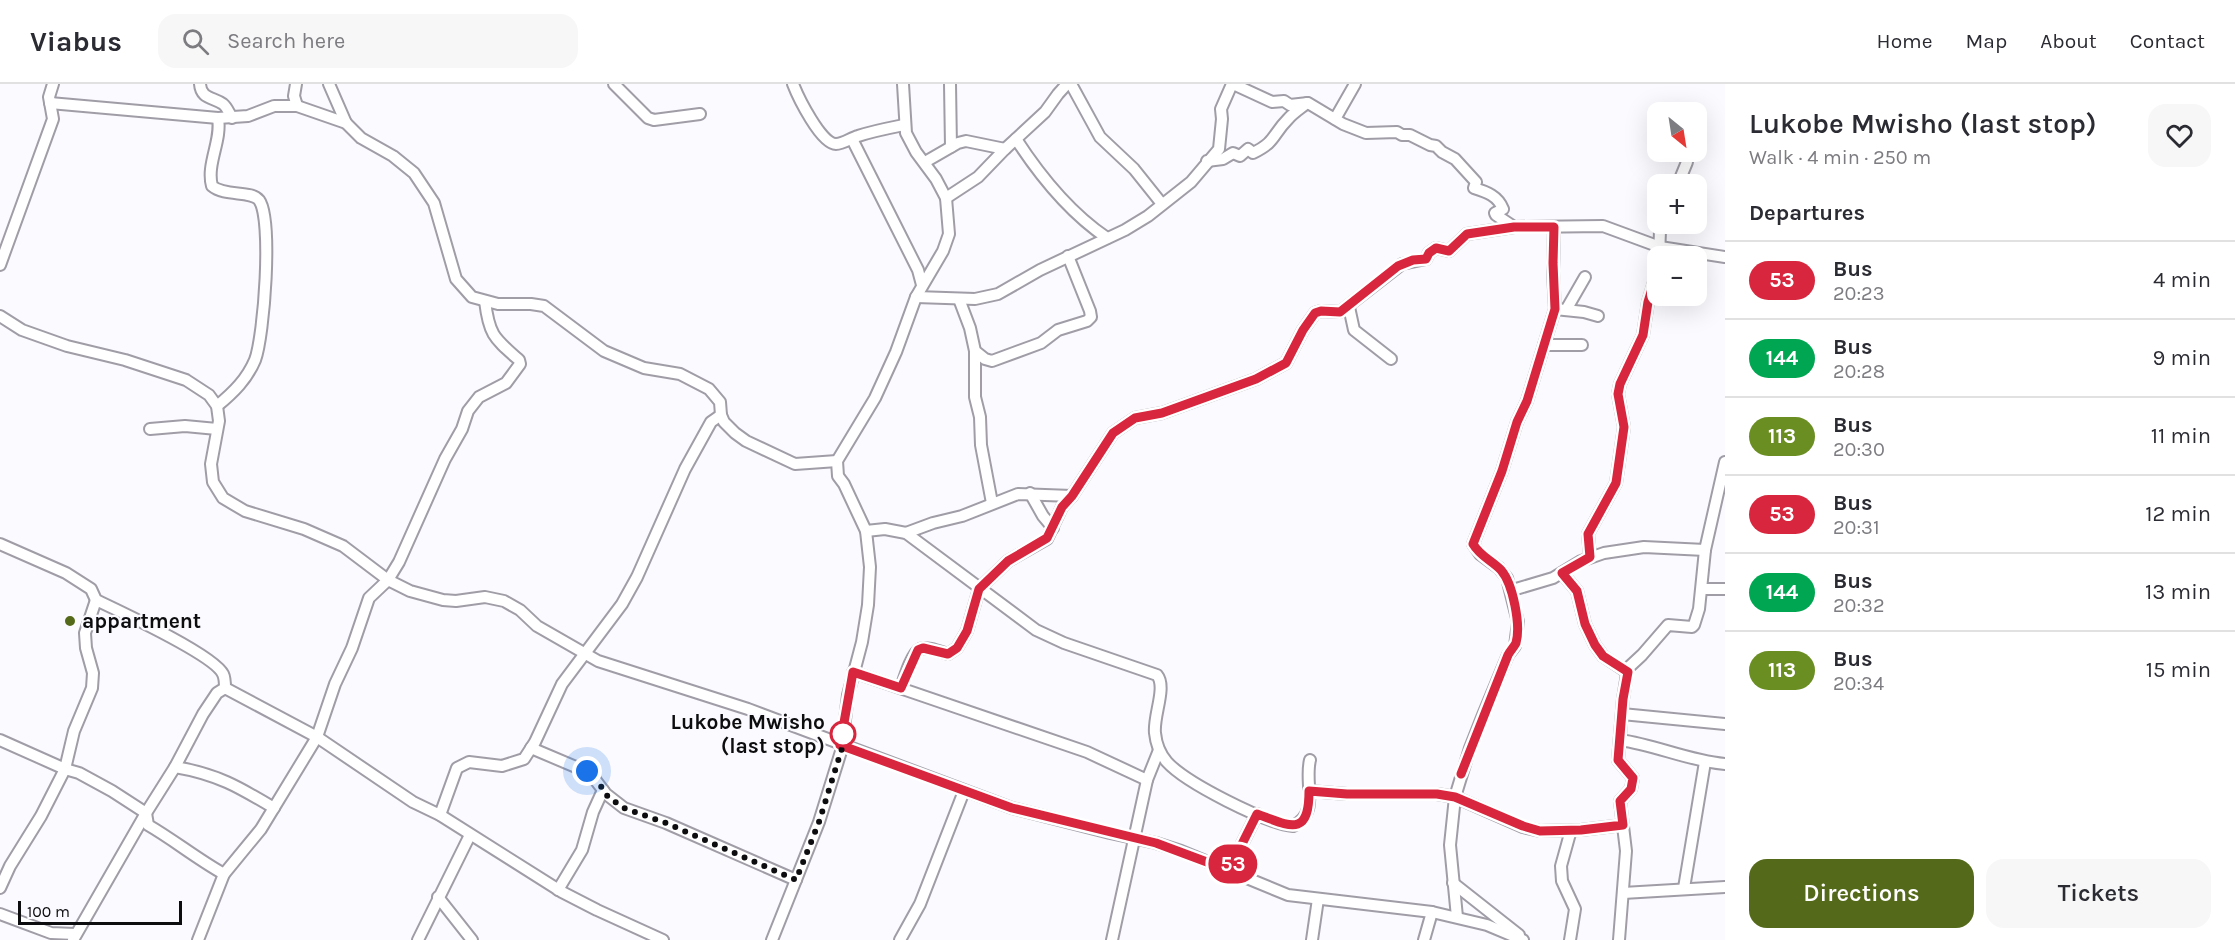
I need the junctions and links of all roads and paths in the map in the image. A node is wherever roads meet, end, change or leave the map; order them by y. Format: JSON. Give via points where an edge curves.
{"nodes":[{"id":1,"x":53,"y":84,"type":"edge"},
{"id":2,"x":200,"y":84,"type":"edge"},
{"id":3,"x":296,"y":84,"type":"edge"},
{"id":4,"x":329,"y":84,"type":"edge"},
{"id":5,"x":614,"y":84,"type":"edge"},
{"id":6,"x":793,"y":84,"type":"edge"},
{"id":7,"x":903,"y":84,"type":"edge"},
{"id":8,"x":950,"y":84,"type":"edge"},
{"id":9,"x":1069,"y":84,"type":"edge"},
{"id":10,"x":1232,"y":84,"type":"edge"},
{"id":11,"x":1355,"y":84,"type":"edge"},
{"id":12,"x":1308,"y":103,"type":"junction"},
{"id":13,"x":50,"y":104,"type":"junction"},
{"id":14,"x":297,"y":106,"type":"junction"},
{"id":15,"x":700,"y":114,"type":"dead end"},
{"id":16,"x":218,"y":118,"type":"junction"},
{"id":17,"x":232,"y":118,"type":"junction"},
{"id":18,"x":1335,"y":119,"type":"junction"},
{"id":19,"x":346,"y":123,"type":"junction"},
{"id":20,"x":904,"y":125,"type":"junction"},
{"id":21,"x":852,"y":139,"type":"junction"},
{"id":22,"x":1016,"y":140,"type":"junction"},
{"id":23,"x":951,"y":147,"type":"junction"},
{"id":24,"x":1005,"y":149,"type":"junction"},
{"id":25,"x":1207,"y":161,"type":"junction"},
{"id":26,"x":925,"y":162,"type":"junction"},
{"id":27,"x":1687,"y":162,"type":"dead end"},
{"id":28,"x":1682,"y":174,"type":"edge"},
{"id":29,"x":946,"y":198,"type":"junction"},
{"id":30,"x":1162,"y":204,"type":"junction"},
{"id":31,"x":1514,"y":227,"type":"junction"},
{"id":32,"x":1554,"y":227,"type":"junction"},
{"id":33,"x":1107,"y":238,"type":"junction"},
{"id":34,"x":1647,"y":246,"type":"edge"},
{"id":35,"x":1068,"y":256,"type":"junction"},
{"id":36,"x":1707,"y":256,"type":"edge"},
{"id":37,"x":1725,"y":257,"type":"edge"},
{"id":38,"x":0,"y":264,"type":"edge"},
{"id":39,"x":1585,"y":277,"type":"dead end"},
{"id":40,"x":922,"y":285,"type":"junction"},
{"id":41,"x":916,"y":297,"type":"junction"},
{"id":42,"x":959,"y":299,"type":"junction"},
{"id":43,"x":485,"y":301,"type":"junction"},
{"id":44,"x":1647,"y":306,"type":"edge"},
{"id":45,"x":1349,"y":307,"type":"junction"},
{"id":46,"x":1561,"y":309,"type":"junction"},
{"id":47,"x":0,"y":316,"type":"edge"},
{"id":48,"x":1598,"y":316,"type":"dead end"},
{"id":49,"x":1544,"y":345,"type":"junction"},
{"id":50,"x":1582,"y":345,"type":"dead end"},
{"id":51,"x":975,"y":351,"type":"junction"},
{"id":52,"x":1391,"y":359,"type":"dead end"},
{"id":53,"x":990,"y":361,"type":"junction"},
{"id":54,"x":975,"y":368,"type":"junction"},
{"id":55,"x":218,"y":406,"type":"junction"},
{"id":56,"x":721,"y":415,"type":"junction"},
{"id":57,"x":150,"y":429,"type":"dead end"},
{"id":58,"x":218,"y":429,"type":"junction"},
{"id":59,"x":837,"y":461,"type":"junction"},
{"id":60,"x":1725,"y":462,"type":"edge"},
{"id":61,"x":1030,"y":493,"type":"junction"},
{"id":62,"x":1072,"y":496,"type":"junction"},
{"id":63,"x":992,"y":503,"type":"junction"},
{"id":64,"x":1053,"y":528,"type":"junction"},
{"id":65,"x":866,"y":531,"type":"junction"},
{"id":66,"x":906,"y":533,"type":"junction"},
{"id":67,"x":0,"y":544,"type":"edge"},
{"id":68,"x":1705,"y":550,"type":"junction"},
{"id":69,"x":1590,"y":557,"type":"junction"},
{"id":70,"x":1562,"y":573,"type":"junction"},
{"id":71,"x":388,"y":580,"type":"junction"},
{"id":72,"x":979,"y":589,"type":"junction"},
{"id":73,"x":1516,"y":589,"type":"dead end"},
{"id":74,"x":1725,"y":589,"type":"edge"},
{"id":75,"x":1702,"y":590,"type":"junction"},
{"id":76,"x":96,"y":600,"type":"junction"},
{"id":77,"x":583,"y":654,"type":"junction"},
{"id":78,"x":853,"y":672,"type":"junction"},
{"id":79,"x":1628,"y":672,"type":"junction"},
{"id":80,"x":225,"y":688,"type":"junction"},
{"id":81,"x":901,"y":688,"type":"junction"},
{"id":82,"x":1622,"y":714,"type":"junction"},
{"id":83,"x":1725,"y":723,"type":"edge"},
{"id":84,"x":316,"y":737,"type":"junction"},
{"id":85,"x":0,"y":740,"type":"edge"},
{"id":86,"x":1620,"y":740,"type":"junction"},
{"id":87,"x":841,"y":745,"type":"junction"},
{"id":88,"x":531,"y":748,"type":"junction"},
{"id":89,"x":1159,"y":750,"type":"junction"},
{"id":90,"x":1310,"y":760,"type":"dead end"},
{"id":91,"x":1705,"y":762,"type":"junction"},
{"id":92,"x":1725,"y":764,"type":"edge"},
{"id":93,"x":176,"y":767,"type":"junction"},
{"id":94,"x":65,"y":769,"type":"junction"},
{"id":95,"x":1147,"y":780,"type":"junction"},
{"id":96,"x":603,"y":790,"type":"junction"},
{"id":97,"x":964,"y":791,"type":"junction"},
{"id":98,"x":1309,"y":791,"type":"junction"},
{"id":99,"x":1455,"y":797,"type":"junction"},
{"id":100,"x":274,"y":807,"type":"junction"},
{"id":101,"x":146,"y":813,"type":"junction"},
{"id":102,"x":1257,"y":814,"type":"junction"},
{"id":103,"x":440,"y":815,"type":"junction"},
{"id":104,"x":1623,"y":825,"type":"junction"},
{"id":105,"x":1570,"y":830,"type":"junction"},
{"id":106,"x":470,"y":835,"type":"junction"},
{"id":107,"x":1135,"y":838,"type":"junction"},
{"id":108,"x":1231,"y":871,"type":"junction"},
{"id":109,"x":224,"y":874,"type":"junction"},
{"id":110,"x":796,"y":880,"type":"junction"},
{"id":111,"x":1453,"y":883,"type":"junction"},
{"id":112,"x":1725,"y":887,"type":"edge"},
{"id":113,"x":0,"y":888,"type":"edge"},
{"id":114,"x":1684,"y":888,"type":"junction"},
{"id":115,"x":558,"y":890,"type":"junction"},
{"id":116,"x":1623,"y":893,"type":"junction"},
{"id":117,"x":438,"y":897,"type":"junction"},
{"id":118,"x":1318,"y":899,"type":"junction"},
{"id":119,"x":1432,"y":912,"type":"junction"},
{"id":120,"x":0,"y":914,"type":"edge"},
{"id":121,"x":1457,"y":917,"type":"junction"},
{"id":122,"x":74,"y":937,"type":"edge"},
{"id":123,"x":198,"y":940,"type":"edge"},
{"id":124,"x":418,"y":940,"type":"edge"},
{"id":125,"x":472,"y":940,"type":"edge"},
{"id":126,"x":663,"y":940,"type":"edge"},
{"id":127,"x":772,"y":940,"type":"edge"},
{"id":128,"x":900,"y":940,"type":"edge"},
{"id":129,"x":1112,"y":940,"type":"edge"},
{"id":130,"x":1312,"y":940,"type":"edge"},
{"id":131,"x":1424,"y":940,"type":"edge"},
{"id":132,"x":1524,"y":940,"type":"edge"},
{"id":133,"x":1570,"y":940,"type":"edge"},
{"id":134,"x":1619,"y":940,"type":"edge"}],
"edges":[{"from":1,"to":13,"type":"street"},
{"from":2,"to":17,"type":"street","via":[[207,98],[223,104]]},
{"from":3,"to":14,"type":"street"},
{"from":4,"to":19,"type":"street"},
{"from":5,"to":15,"type":"street","via":[[648,118]]},
{"from":6,"to":21,"type":"street","via":[[825,139],[837,144]]},
{"from":7,"to":20,"type":"street"},
{"from":8,"to":23,"type":"street"},
{"from":9,"to":22,"type":"street"},
{"from":9,"to":30,"type":"street","via":[[1100,137],[1134,169]]},
{"from":10,"to":12,"type":"street","via":[[1272,102]]},
{"from":10,"to":25,"type":"street","via":[[1221,109],[1219,149]]},
{"from":11,"to":18,"type":"street"},
{"from":12,"to":18,"type":"street"},
{"from":12,"to":25,"type":"street","via":[[1287,119],[1267,146],[1253,153],[1248,149],[1240,156],[1233,153]]},
{"from":13,"to":16,"type":"street"},
{"from":13,"to":38,"type":"street","via":[[53,119]]},
{"from":14,"to":17,"type":"street","via":[[274,106]]},
{"from":14,"to":19,"type":"street"},
{"from":16,"to":17,"type":"street"},
{"from":16,"to":55,"type":"street","via":[[220,130],[212,186],[222,193],[257,198],[263,210],[266,248],[260,345],[242,383]]},
{"from":18,"to":31,"type":"street","via":[[1366,133],[1397,132],[1436,146],[1476,182],[1474,188],[1500,201],[1503,209],[1496,215]]},
{"from":19,"to":43,"type":"street","via":[[414,172],[434,203],[456,279],[472,297]]},
{"from":20,"to":21,"type":"street"},
{"from":20,"to":26,"type":"street","via":[[909,141]]},
{"from":21,"to":40,"type":"street"},
{"from":22,"to":24,"type":"street"},
{"from":22,"to":33,"type":"street","via":[[1069,205]]},
{"from":23,"to":24,"type":"street","via":[[966,141]]},
{"from":23,"to":26,"type":"street"},
{"from":24,"to":29,"type":"street","via":[[978,177]]},
{"from":25,"to":30,"type":"street","via":[[1191,182]]},
{"from":26,"to":29,"type":"street"},
{"from":27,"to":28,"type":"street"},
{"from":29,"to":40,"type":"street","via":[[948,238]]},
{"from":30,"to":33,"type":"street","via":[[1135,225]]},
{"from":31,"to":32,"type":"street"},
{"from":31,"to":45,"type":"street","via":[[1467,234],[1449,251],[1436,248],[1426,259],[1402,264]]},
{"from":32,"to":34,"type":"street","via":[[1603,226]]},
{"from":32,"to":46,"type":"street","via":[[1553,263]]},
{"from":33,"to":35,"type":"street"},
{"from":35,"to":42,"type":"street","via":[[998,294]]},
{"from":35,"to":53,"type":"street","via":[[1091,317],[1058,330],[1041,344]]},
{"from":36,"to":37,"type":"street"},
{"from":39,"to":46,"type":"street"},
{"from":40,"to":41,"type":"street"},
{"from":41,"to":42,"type":"street"},
{"from":41,"to":59,"type":"street","via":[[879,390]]},
{"from":42,"to":51,"type":"street"},
{"from":43,"to":56,"type":"street","via":[[548,308],[602,350],[644,368],[680,374],[709,389],[720,402]]},
{"from":43,"to":71,"type":"street","via":[[493,335],[520,364],[506,383],[479,398],[468,411]]},
{"from":44,"to":69,"type":"street","via":[[1643,335],[1620,384],[1624,427],[1616,483],[1588,534]]},
{"from":45,"to":52,"type":"street","via":[[1354,330]]},
{"from":45,"to":62,"type":"street","via":[[1340,312],[1315,313],[1286,363],[1256,379],[1128,422],[1109,436]]},
{"from":46,"to":48,"type":"street"},
{"from":46,"to":49,"type":"street"},
{"from":47,"to":55,"type":"street","via":[[22,330],[67,346],[186,380]]},
{"from":49,"to":50,"type":"street"},
{"from":49,"to":99,"type":"street","via":[[1473,544],[1507,578],[1518,622],[1515,646],[1483,715]]},
{"from":51,"to":53,"type":"street"},
{"from":51,"to":54,"type":"street"},
{"from":53,"to":54,"type":"street"},
{"from":54,"to":63,"type":"street","via":[[980,439]]},
{"from":55,"to":58,"type":"street"},
{"from":56,"to":59,"type":"street","via":[[746,441],[795,464]]},
{"from":56,"to":77,"type":"street","via":[[711,422],[685,469],[622,604]]},
{"from":57,"to":58,"type":"street"},
{"from":58,"to":71,"type":"street","via":[[211,464],[213,482],[223,498],[244,511],[304,529],[343,546]]},
{"from":59,"to":65,"type":"street","via":[[838,476]]},
{"from":60,"to":68,"type":"street"},
{"from":61,"to":62,"type":"street"},
{"from":61,"to":63,"type":"street"},
{"from":61,"to":64,"type":"street"},
{"from":62,"to":64,"type":"street"},
{"from":63,"to":66,"type":"street"},
{"from":64,"to":72,"type":"street","via":[[1042,542],[1008,561]]},
{"from":65,"to":66,"type":"street"},
{"from":65,"to":78,"type":"street","via":[[870,550],[868,605]]},
{"from":66,"to":72,"type":"street"},
{"from":67,"to":76,"type":"street","via":[[66,573],[91,589]]},
{"from":68,"to":69,"type":"street","via":[[1644,547]]},
{"from":68,"to":75,"type":"street"},
{"from":69,"to":70,"type":"street"},
{"from":70,"to":73,"type":"street"},
{"from":70,"to":79,"type":"street","via":[[1577,591],[1595,645],[1603,656]]},
{"from":71,"to":77,"type":"street","via":[[443,600],[504,600]]},
{"from":71,"to":84,"type":"street","via":[[369,598]]},
{"from":72,"to":81,"type":"street","via":[[967,631],[957,648],[948,654],[918,650]]},
{"from":72,"to":89,"type":"street","via":[[1047,636],[1157,675],[1162,686],[1154,719]]},
{"from":74,"to":75,"type":"street"},
{"from":75,"to":79,"type":"street","via":[[1694,627],[1668,625],[1630,664]]},
{"from":76,"to":80,"type":"street","via":[[154,628],[213,664],[223,674]]},
{"from":76,"to":94,"type":"street","via":[[85,633],[92,688],[74,731]]},
{"from":77,"to":87,"type":"street","via":[[748,709]]},
{"from":77,"to":88,"type":"street","via":[[562,684]]},
{"from":78,"to":81,"type":"street"},
{"from":78,"to":87,"type":"street"},
{"from":79,"to":82,"type":"street"},
{"from":80,"to":84,"type":"street"},
{"from":80,"to":93,"type":"street","via":[[209,705]]},
{"from":81,"to":95,"type":"street","via":[[1087,752]]},
{"from":82,"to":83,"type":"street"},
{"from":82,"to":86,"type":"street"},
{"from":84,"to":100,"type":"street"},
{"from":84,"to":103,"type":"street","via":[[413,802]]},
{"from":85,"to":94,"type":"street"},
{"from":86,"to":91,"type":"street"},
{"from":86,"to":104,"type":"street","via":[[1618,760],[1633,778],[1631,789],[1620,801]]},
{"from":87,"to":97,"type":"street"},
{"from":87,"to":110,"type":"street","via":[[819,822]]},
{"from":88,"to":96,"type":"street","via":[[591,773]]},
{"from":88,"to":103,"type":"street","via":[[524,759],[502,766],[469,762],[457,768]]},
{"from":89,"to":95,"type":"street"},
{"from":89,"to":102,"type":"street","via":[[1179,772]]},
{"from":90,"to":98,"type":"street"},
{"from":91,"to":92,"type":"street"},
{"from":91,"to":114,"type":"street"},
{"from":93,"to":100,"type":"street","via":[[231,782]]},
{"from":93,"to":101,"type":"street"},
{"from":94,"to":101,"type":"street","via":[[112,790]]},
{"from":94,"to":113,"type":"street"},
{"from":95,"to":107,"type":"street"},
{"from":96,"to":110,"type":"street","via":[[624,808]]},
{"from":96,"to":115,"type":"street","via":[[582,850]]},
{"from":97,"to":107,"type":"street","via":[[1012,808]]},
{"from":97,"to":128,"type":"street","via":[[920,904]]},
{"from":98,"to":99,"type":"street"},
{"from":98,"to":102,"type":"street","via":[[1309,809],[1297,825],[1288,826]]},
{"from":99,"to":105,"type":"street","via":[[1535,831]]},
{"from":99,"to":111,"type":"street","via":[[1450,830]]},
{"from":100,"to":109,"type":"street"},
{"from":101,"to":109,"type":"street","via":[[148,825]]},
{"from":101,"to":122,"type":"street"},
{"from":102,"to":108,"type":"street"},
{"from":103,"to":106,"type":"street"},
{"from":104,"to":105,"type":"street"},
{"from":104,"to":116,"type":"street"},
{"from":105,"to":133,"type":"street","via":[[1561,866],[1562,882],[1575,909]]},
{"from":106,"to":115,"type":"street"},
{"from":106,"to":117,"type":"street"},
{"from":107,"to":108,"type":"street"},
{"from":107,"to":129,"type":"street"},
{"from":108,"to":118,"type":"street","via":[[1287,895]]},
{"from":109,"to":123,"type":"street"},
{"from":110,"to":127,"type":"street"},
{"from":111,"to":121,"type":"street"},
{"from":111,"to":132,"type":"street"},
{"from":112,"to":114,"type":"street"},
{"from":114,"to":116,"type":"street"},
{"from":115,"to":126,"type":"street"},
{"from":116,"to":134,"type":"street"},
{"from":117,"to":124,"type":"street"},
{"from":117,"to":125,"type":"street"},
{"from":118,"to":119,"type":"street"},
{"from":118,"to":130,"type":"street"},
{"from":119,"to":121,"type":"street"},
{"from":119,"to":131,"type":"street"},
{"from":120,"to":122,"type":"street","via":[[51,933]]},
{"from":121,"to":132,"type":"street"}]}
